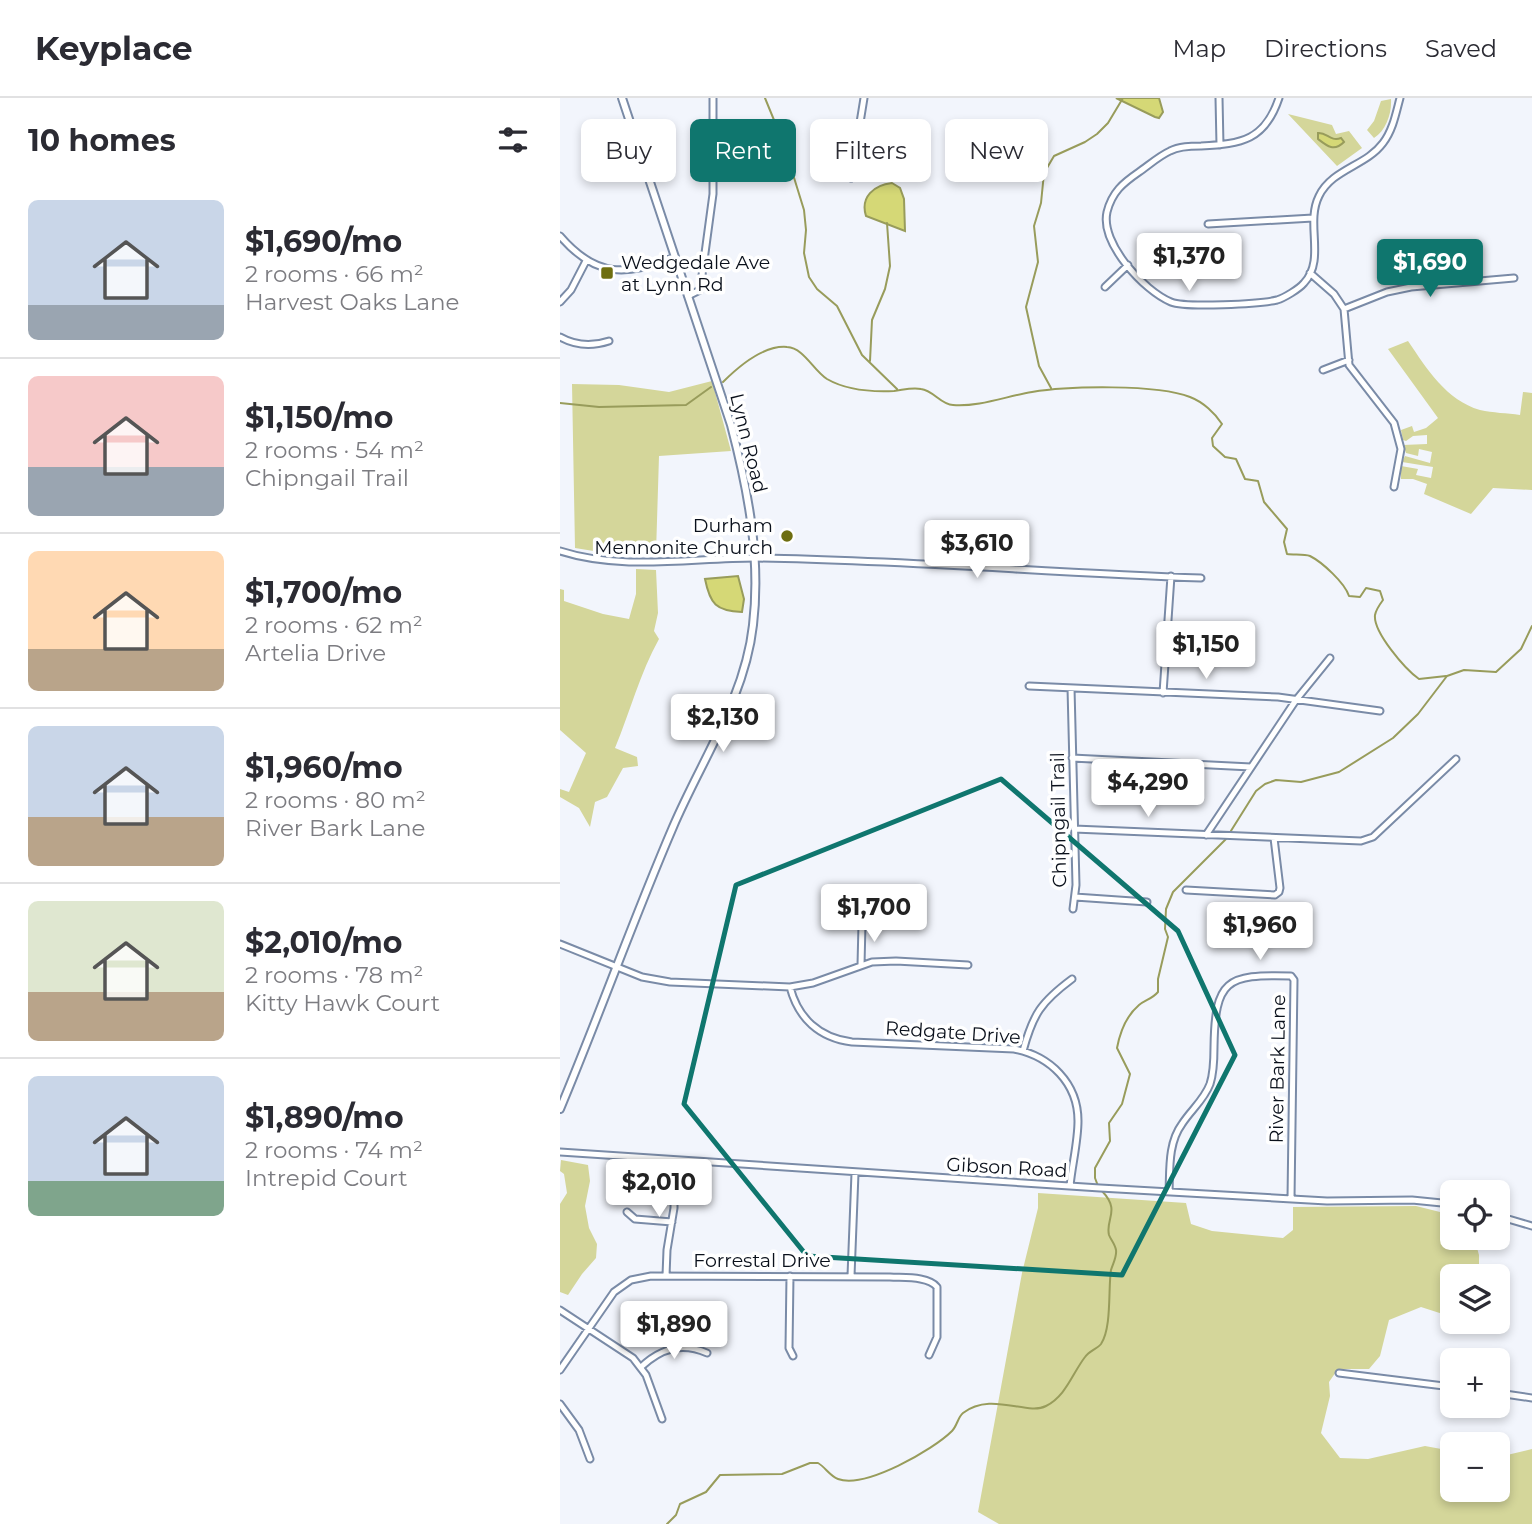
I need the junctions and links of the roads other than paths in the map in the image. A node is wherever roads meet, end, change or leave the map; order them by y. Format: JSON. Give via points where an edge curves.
{"nodes":[{"id":1,"x":622,"y":98,"type":"edge"},
{"id":2,"x":713,"y":98,"type":"edge"},
{"id":3,"x":864,"y":98,"type":"edge"},
{"id":4,"x":1219,"y":98,"type":"edge"},
{"id":5,"x":1279,"y":98,"type":"edge"},
{"id":6,"x":1400,"y":98,"type":"edge"},
{"id":7,"x":861,"y":119,"type":"edge"},
{"id":8,"x":1220,"y":145,"type":"junction"},
{"id":9,"x":1313,"y":218,"type":"junction"},
{"id":10,"x":1208,"y":224,"type":"dead end"},
{"id":11,"x":560,"y":236,"type":"edge"},
{"id":12,"x":675,"y":257,"type":"junction"},
{"id":13,"x":586,"y":261,"type":"junction"},
{"id":14,"x":1128,"y":265,"type":"junction"},
{"id":15,"x":1310,"y":273,"type":"junction"},
{"id":16,"x":1514,"y":278,"type":"dead end"},
{"id":17,"x":1105,"y":287,"type":"dead end"},
{"id":18,"x":688,"y":296,"type":"junction"},
{"id":19,"x":560,"y":302,"type":"edge"},
{"id":20,"x":1344,"y":309,"type":"junction"},
{"id":21,"x":560,"y":337,"type":"edge"},
{"id":22,"x":609,"y":341,"type":"dead end"},
{"id":23,"x":1349,"y":360,"type":"junction"},
{"id":24,"x":1323,"y":370,"type":"dead end"},
{"id":25,"x":1394,"y":487,"type":"dead end"},
{"id":26,"x":560,"y":551,"type":"edge"},
{"id":27,"x":754,"y":558,"type":"junction"},
{"id":28,"x":1171,"y":576,"type":"junction"},
{"id":29,"x":1201,"y":578,"type":"dead end"},
{"id":30,"x":1330,"y":658,"type":"dead end"},
{"id":31,"x":1029,"y":686,"type":"dead end"},
{"id":32,"x":1071,"y":688,"type":"junction"},
{"id":33,"x":1163,"y":693,"type":"junction"},
{"id":34,"x":1296,"y":700,"type":"junction"},
{"id":35,"x":1380,"y":711,"type":"dead end"},
{"id":36,"x":1072,"y":758,"type":"junction"},
{"id":37,"x":1456,"y":759,"type":"dead end"},
{"id":38,"x":1251,"y":766,"type":"junction"},
{"id":39,"x":1074,"y":829,"type":"junction"},
{"id":40,"x":1206,"y":835,"type":"junction"},
{"id":41,"x":1274,"y":838,"type":"junction"},
{"id":42,"x":1186,"y":890,"type":"dead end"},
{"id":43,"x":1075,"y":897,"type":"junction"},
{"id":44,"x":1147,"y":902,"type":"dead end"},
{"id":45,"x":1073,"y":909,"type":"dead end"},
{"id":46,"x":862,"y":924,"type":"dead end"},
{"id":47,"x":560,"y":944,"type":"edge"},
{"id":48,"x":861,"y":965,"type":"junction"},
{"id":49,"x":968,"y":965,"type":"dead end"},
{"id":50,"x":618,"y":967,"type":"junction"},
{"id":51,"x":1072,"y":979,"type":"dead end"},
{"id":52,"x":790,"y":987,"type":"junction"},
{"id":53,"x":1023,"y":1051,"type":"junction"},
{"id":54,"x":560,"y":1109,"type":"edge"},
{"id":55,"x":560,"y":1152,"type":"edge"},
{"id":56,"x":674,"y":1161,"type":"junction"},
{"id":57,"x":855,"y":1173,"type":"junction"},
{"id":58,"x":1070,"y":1186,"type":"junction"},
{"id":59,"x":1169,"y":1192,"type":"junction"},
{"id":60,"x":1291,"y":1199,"type":"junction"},
{"id":61,"x":1440,"y":1203,"type":"edge"},
{"id":62,"x":627,"y":1212,"type":"dead end"},
{"id":63,"x":1510,"y":1220,"type":"edge"},
{"id":64,"x":672,"y":1222,"type":"junction"},
{"id":65,"x":1532,"y":1226,"type":"edge"},
{"id":66,"x":666,"y":1276,"type":"junction"},
{"id":67,"x":790,"y":1276,"type":"junction"},
{"id":68,"x":851,"y":1276,"type":"junction"},
{"id":69,"x":560,"y":1310,"type":"edge"},
{"id":70,"x":588,"y":1329,"type":"junction"},
{"id":71,"x":707,"y":1353,"type":"dead end"},
{"id":72,"x":793,"y":1356,"type":"dead end"},
{"id":73,"x":929,"y":1356,"type":"dead end"},
{"id":74,"x":641,"y":1367,"type":"junction"},
{"id":75,"x":560,"y":1370,"type":"edge"},
{"id":76,"x":1339,"y":1373,"type":"dead end"},
{"id":77,"x":1440,"y":1386,"type":"edge"},
{"id":78,"x":1510,"y":1395,"type":"edge"},
{"id":79,"x":1532,"y":1398,"type":"edge"},
{"id":80,"x":560,"y":1404,"type":"edge"},
{"id":81,"x":662,"y":1419,"type":"dead end"},
{"id":82,"x":590,"y":1458,"type":"dead end"}],
"edges":[{"from":1,"to":12,"type":"street","name":"Lynn Road"},
{"from":2,"to":18,"type":"street","via":[[710,223],[700,290]]},
{"from":3,"to":7,"type":"street"},
{"from":4,"to":8,"type":"street"},
{"from":5,"to":8,"type":"street","via":[[1264,129],[1236,143]]},
{"from":6,"to":9,"type":"street","via":[[1383,144],[1328,183]]},
{"from":8,"to":14,"type":"street","via":[[1170,150],[1118,187],[1106,224],[1114,249]]},
{"from":9,"to":10,"type":"street"},
{"from":9,"to":15,"type":"street","via":[[1315,258]]},
{"from":11,"to":13,"type":"street"},
{"from":12,"to":13,"type":"street","via":[[616,270]]},
{"from":12,"to":18,"type":"street","name":"Lynn Road"},
{"from":13,"to":19,"type":"street"},
{"from":14,"to":15,"type":"street","via":[[1150,290],[1188,306],[1278,299],[1303,284]]},
{"from":14,"to":17,"type":"street"},
{"from":15,"to":20,"type":"street"},
{"from":16,"to":20,"type":"street","via":[[1411,287]]},
{"from":18,"to":27,"type":"street","name":"Lynn Road","via":[[733,433],[748,498]]},
{"from":20,"to":23,"type":"street"},
{"from":21,"to":22,"type":"street","via":[[584,345]]},
{"from":23,"to":24,"type":"street"},
{"from":23,"to":25,"type":"street","via":[[1394,424],[1401,449]]},
{"from":26,"to":27,"type":"street","via":[[636,562]]},
{"from":27,"to":28,"type":"street"},
{"from":27,"to":50,"type":"street","name":"Lynn Road","via":[[753,625],[742,675],[673,828]]},
{"from":28,"to":29,"type":"street"},
{"from":28,"to":33,"type":"street"},
{"from":30,"to":34,"type":"street"},
{"from":31,"to":32,"type":"street"},
{"from":32,"to":33,"type":"street"},
{"from":32,"to":36,"type":"street","name":"Chipngail Trail"},
{"from":33,"to":34,"type":"street"},
{"from":34,"to":35,"type":"street"},
{"from":34,"to":38,"type":"street"},
{"from":36,"to":38,"type":"street"},
{"from":36,"to":39,"type":"street","name":"Chipngail Trail"},
{"from":37,"to":41,"type":"street","via":[[1367,840]]},
{"from":38,"to":40,"type":"street"},
{"from":39,"to":40,"type":"street"},
{"from":39,"to":43,"type":"street","name":"Chipngail Trail"},
{"from":40,"to":41,"type":"street"},
{"from":41,"to":42,"type":"street","via":[[1280,888],[1275,895]]},
{"from":43,"to":44,"type":"street"},
{"from":43,"to":45,"type":"street","name":"Chipngail Trail"},
{"from":46,"to":48,"type":"street"},
{"from":47,"to":50,"type":"street"},
{"from":48,"to":49,"type":"street","via":[[886,961]]},
{"from":48,"to":52,"type":"street"},
{"from":50,"to":52,"type":"street","via":[[660,981]]},
{"from":50,"to":54,"type":"street","name":"Lynn Road"},
{"from":51,"to":53,"type":"street","via":[[1039,1007]]},
{"from":52,"to":53,"type":"street","name":"Redgate Drive","via":[[807,1022],[842,1041]]},
{"from":53,"to":58,"type":"street","name":"Redgate Drive","via":[[1050,1064],[1075,1099],[1078,1121]]},
{"from":55,"to":56,"type":"street","name":"Gibson Road"},
{"from":56,"to":57,"type":"street","name":"Gibson Road"},
{"from":56,"to":64,"type":"street"},
{"from":57,"to":58,"type":"street","name":"Gibson Road"},
{"from":57,"to":68,"type":"street"},
{"from":58,"to":59,"type":"street","name":"Gibson Road"},
{"from":59,"to":60,"type":"street","name":"Gibson Road"},
{"from":59,"to":60,"type":"street","name":"River Bark Lane","via":[[1173,1141],[1212,1078],[1219,999],[1233,983],[1248,976],[1291,976]]},
{"from":60,"to":61,"type":"street","name":"Gibson Road"},
{"from":62,"to":64,"type":"street","via":[[635,1219]]},
{"from":63,"to":65,"type":"street"},
{"from":64,"to":66,"type":"street"},
{"from":66,"to":67,"type":"street","name":"Forrestal Drive"},
{"from":66,"to":70,"type":"street","name":"Forrestal Drive","via":[[645,1276],[622,1285]]},
{"from":67,"to":68,"type":"street","name":"Forrestal Drive"},
{"from":67,"to":72,"type":"street","via":[[789,1348]]},
{"from":68,"to":73,"type":"street","name":"Forrestal Drive","via":[[934,1283],[937,1337]]},
{"from":69,"to":70,"type":"street"},
{"from":70,"to":74,"type":"street"},
{"from":70,"to":75,"type":"street","name":"Forrestal Drive"},
{"from":71,"to":74,"type":"street","via":[[675,1347]]},
{"from":74,"to":81,"type":"street"},
{"from":76,"to":77,"type":"street"},
{"from":78,"to":79,"type":"street"},
{"from":80,"to":82,"type":"street","via":[[579,1430]]}]}
